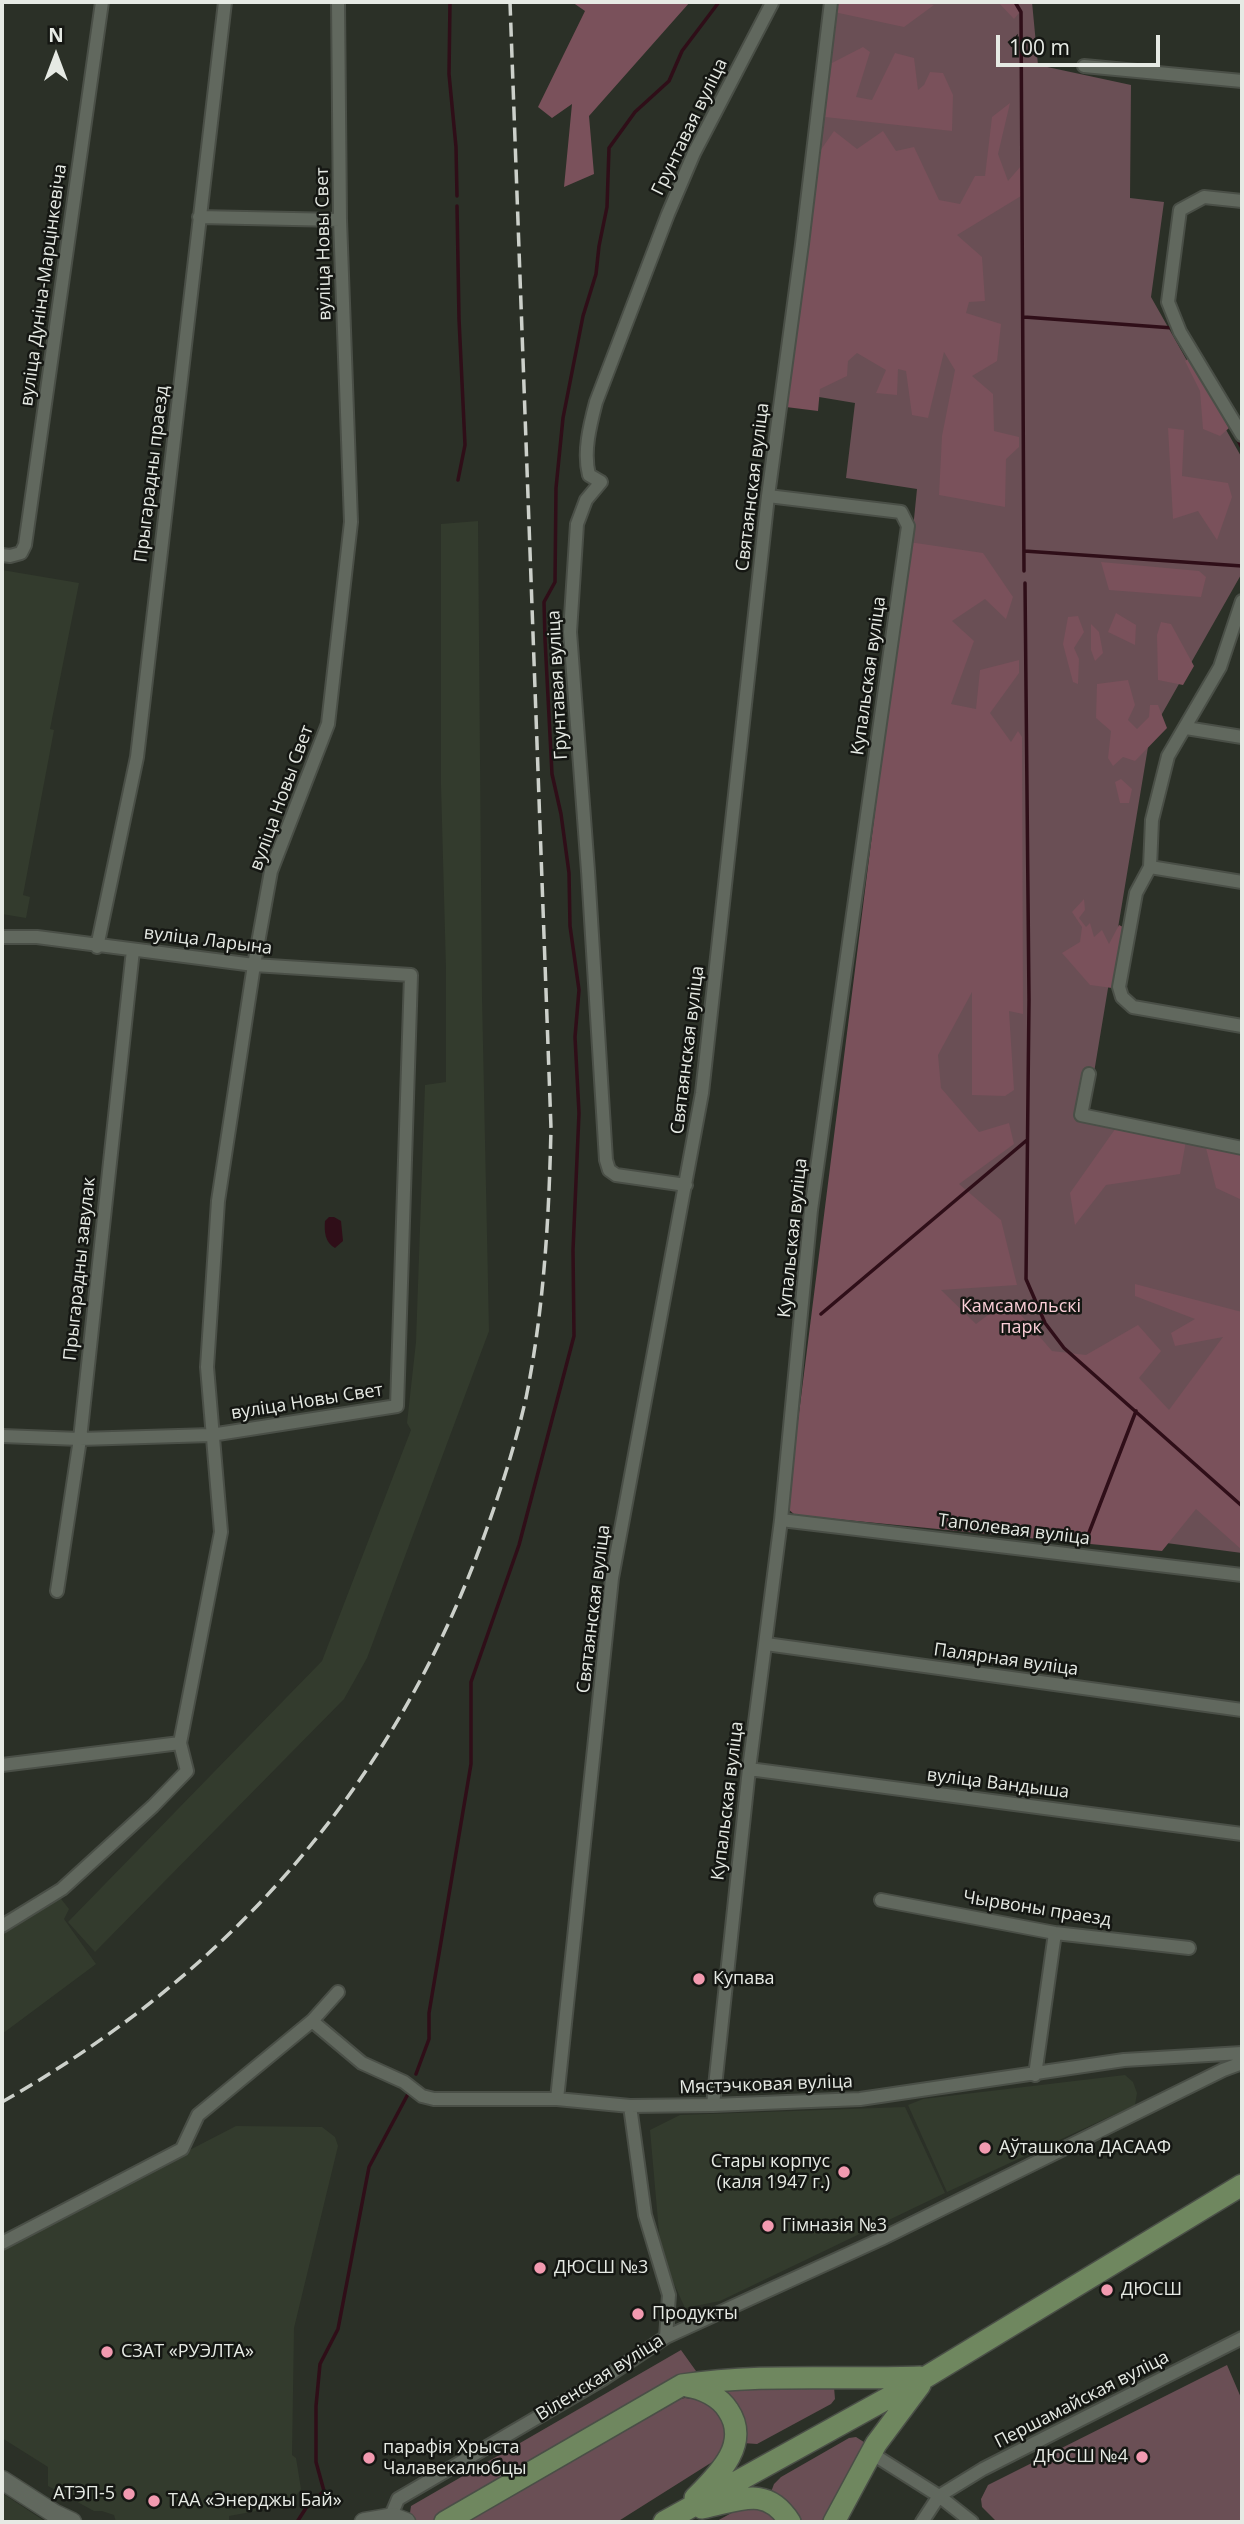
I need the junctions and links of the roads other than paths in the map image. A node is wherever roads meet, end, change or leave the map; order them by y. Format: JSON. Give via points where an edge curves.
{"nodes":[{"id":1,"x":102,"y":2,"type":"edge"},
{"id":2,"x":225,"y":2,"type":"edge"},
{"id":3,"x":338,"y":2,"type":"edge"},
{"id":4,"x":831,"y":2,"type":"edge"},
{"id":5,"x":772,"y":4,"type":"dead end"},
{"id":6,"x":1084,"y":66,"type":"dead end"},
{"id":7,"x":1242,"y":81,"type":"edge"},
{"id":8,"x":1242,"y":201,"type":"edge"},
{"id":9,"x":199,"y":217,"type":"junction"},
{"id":10,"x":340,"y":220,"type":"junction"},
{"id":11,"x":1242,"y":435,"type":"edge"},
{"id":12,"x":768,"y":496,"type":"junction"},
{"id":13,"x":2,"y":555,"type":"edge"},
{"id":14,"x":1242,"y":601,"type":"edge"},
{"id":15,"x":1186,"y":728,"type":"junction"},
{"id":16,"x":1242,"y":737,"type":"edge"},
{"id":17,"x":1150,"y":867,"type":"junction"},
{"id":18,"x":1242,"y":881,"type":"edge"},
{"id":19,"x":2,"y":937,"type":"edge"},
{"id":20,"x":97,"y":947,"type":"junction"},
{"id":21,"x":133,"y":950,"type":"junction"},
{"id":22,"x":254,"y":965,"type":"junction"},
{"id":23,"x":411,"y":975,"type":"joint"},
{"id":24,"x":1242,"y":1026,"type":"edge"},
{"id":25,"x":1089,"y":1074,"type":"dead end"},
{"id":26,"x":1242,"y":1148,"type":"edge"},
{"id":27,"x":686,"y":1185,"type":"junction"},
{"id":28,"x":211,"y":1435,"type":"junction"},
{"id":29,"x":2,"y":1436,"type":"edge"},
{"id":30,"x":79,"y":1439,"type":"junction"},
{"id":31,"x":781,"y":1520,"type":"junction"},
{"id":32,"x":1242,"y":1575,"type":"edge"},
{"id":33,"x":57,"y":1591,"type":"dead end"},
{"id":34,"x":766,"y":1644,"type":"junction"},
{"id":35,"x":1242,"y":1710,"type":"edge"},
{"id":36,"x":180,"y":1743,"type":"junction"},
{"id":37,"x":2,"y":1765,"type":"edge"},
{"id":38,"x":749,"y":1769,"type":"junction"},
{"id":39,"x":1242,"y":1834,"type":"edge"},
{"id":40,"x":881,"y":1900,"type":"dead end"},
{"id":41,"x":2,"y":1926,"type":"edge"},
{"id":42,"x":1055,"y":1933,"type":"junction"},
{"id":43,"x":1189,"y":1948,"type":"dead end"},
{"id":44,"x":338,"y":1992,"type":"dead end"},
{"id":45,"x":312,"y":2021,"type":"junction"},
{"id":46,"x":1242,"y":2053,"type":"edge"},
{"id":47,"x":1219,"y":2054,"type":"junction"},
{"id":48,"x":1242,"y":2063,"type":"edge"},
{"id":49,"x":1223,"y":2070,"type":"junction"},
{"id":50,"x":1035,"y":2074,"type":"junction"},
{"id":51,"x":558,"y":2099,"type":"junction"},
{"id":52,"x":713,"y":2105,"type":"junction"},
{"id":53,"x":630,"y":2106,"type":"junction"},
{"id":54,"x":1242,"y":2185,"type":"edge"},
{"id":55,"x":2,"y":2243,"type":"edge"},
{"id":56,"x":666,"y":2337,"type":"junction"},
{"id":57,"x":1242,"y":2338,"type":"edge"},
{"id":58,"x":926,"y":2377,"type":"junction"},
{"id":59,"x":682,"y":2385,"type":"junction"},
{"id":60,"x":871,"y":2453,"type":"junction"},
{"id":61,"x":2,"y":2480,"type":"edge"},
{"id":62,"x":939,"y":2496,"type":"junction"},
{"id":63,"x":672,"y":2518,"type":"edge"},
{"id":64,"x":392,"y":2520,"type":"edge"},
{"id":65,"x":72,"y":2522,"type":"edge"},
{"id":66,"x":364,"y":2522,"type":"edge"},
{"id":67,"x":445,"y":2522,"type":"edge"},
{"id":68,"x":790,"y":2522,"type":"edge"},
{"id":69,"x":834,"y":2522,"type":"edge"},
{"id":70,"x":922,"y":2522,"type":"edge"},
{"id":71,"x":972,"y":2522,"type":"edge"}],
"edges":[{"from":1,"to":13,"type":"street","name":"вуліца Дуніна-Марцінкевіча","via":[[25,545],[22,553]]},
{"from":2,"to":9,"type":"street","name":"Прыгарадны праезд"},
{"from":3,"to":10,"type":"street","name":"вуліца Новы Свет"},
{"from":4,"to":12,"type":"street","name":"Святаянская вуліца"},
{"from":5,"to":27,"type":"street","name":"Грунтавая вуліца","via":[[667,214],[596,402],[587,466],[589,475],[601,482],[586,500],[577,524],[570,599],[606,1160],[616,1175]]},
{"from":6,"to":7,"type":"street"},
{"from":8,"to":11,"type":"street","via":[[1204,197],[1180,210],[1168,302],[1180,332]]},
{"from":9,"to":10,"type":"street"},
{"from":9,"to":20,"type":"street","name":"Прыгарадны праезд","via":[[137,757]]},
{"from":10,"to":22,"type":"street","name":"вуліца Новы Свет","via":[[351,522],[328,724],[271,871]]},
{"from":12,"to":27,"type":"street","name":"Святаянская вуліца","via":[[702,1093]]},
{"from":12,"to":31,"type":"street","name":"Купальская вуліца","via":[[901,512],[908,526],[811,1210]]},
{"from":14,"to":15,"type":"street","via":[[1220,667]]},
{"from":15,"to":16,"type":"street"},
{"from":15,"to":17,"type":"street","via":[[1168,756],[1153,820]]},
{"from":17,"to":18,"type":"street"},
{"from":17,"to":24,"type":"street","via":[[1136,893],[1119,987],[1122,997],[1133,1007]]},
{"from":19,"to":20,"type":"street","name":"вуліца Ларына","via":[[37,937]]},
{"from":20,"to":21,"type":"street","name":"вуліца Ларына"},
{"from":21,"to":22,"type":"street","name":"вуліца Ларына"},
{"from":21,"to":30,"type":"street","name":"Прыгарадны завулак"},
{"from":22,"to":23,"type":"street","name":"вуліца Ларына"},
{"from":22,"to":28,"type":"street","name":"вуліца Новы Свет","via":[[218,1201],[207,1367]]},
{"from":23,"to":28,"type":"street","name":"вуліца Новы Свет","via":[[397,1406]]},
{"from":25,"to":26,"type":"street","via":[[1081,1115]]},
{"from":27,"to":51,"type":"street","name":"Святаянская вуліца","via":[[612,1578]]},
{"from":28,"to":30,"type":"street"},
{"from":28,"to":36,"type":"street","name":"вуліца Новы Свет","via":[[221,1532]]},
{"from":29,"to":30,"type":"street"},
{"from":30,"to":33,"type":"street","name":"Прыгарадны завулак"},
{"from":31,"to":32,"type":"street","name":"Таполевая вуліца"},
{"from":31,"to":34,"type":"street","name":"Купальская вуліца"},
{"from":34,"to":35,"type":"street","name":"Палярная вуліца"},
{"from":34,"to":38,"type":"street","name":"Купальская вуліца"},
{"from":36,"to":37,"type":"street"},
{"from":36,"to":41,"type":"street","name":"вуліца Новы Свет","via":[[187,1771],[62,1889]]},
{"from":38,"to":39,"type":"street","name":"вуліца Вандыша"},
{"from":38,"to":52,"type":"street","name":"Купальская вуліца"},
{"from":40,"to":42,"type":"street","name":"Чырвоны праезд"},
{"from":42,"to":43,"type":"street","name":"Чырвоны праезд"},
{"from":42,"to":50,"type":"street"},
{"from":44,"to":45,"type":"street"},
{"from":45,"to":51,"type":"street","name":"Мястэчковая вуліца","via":[[362,2063],[404,2082],[422,2096]]},
{"from":45,"to":55,"type":"street","via":[[198,2115],[182,2149]]},
{"from":46,"to":47,"type":"street","name":"Мястэчковая вуліца"},
{"from":47,"to":49,"type":"street"},
{"from":47,"to":50,"type":"street","name":"Мястэчковая вуліца","via":[[1124,2060]]},
{"from":48,"to":49,"type":"street","name":"Віленская вуліца"},
{"from":49,"to":56,"type":"street","name":"Віленская вуліца","via":[[881,2239]]},
{"from":50,"to":52,"type":"street","name":"Мястэчковая вуліца","via":[[860,2099]]},
{"from":51,"to":53,"type":"street","name":"Мястэчковая вуліца"},
{"from":52,"to":53,"type":"street","name":"Мястэчковая вуліца"},
{"from":53,"to":56,"type":"street","via":[[645,2215],[669,2295]]},
{"from":54,"to":58,"type":"main road"},
{"from":56,"to":64,"type":"street","name":"Віленская вуліца","via":[[398,2499]]},
{"from":57,"to":62,"type":"street","name":"Першамайская вуліца","via":[[983,2469]]},
{"from":58,"to":59,"type":"main road","via":[[771,2376]]},
{"from":58,"to":60,"type":"main road"},
{"from":58,"to":63,"type":"main road"},
{"from":59,"to":63,"type":"main road","via":[[709,2393],[724,2404],[737,2434],[729,2460]]},
{"from":59,"to":67,"type":"main road"},
{"from":60,"to":62,"type":"street"},
{"from":60,"to":69,"type":"main road"},
{"from":61,"to":65,"type":"main road"},
{"from":62,"to":70,"type":"street"},
{"from":62,"to":71,"type":"street"},
{"from":63,"to":68,"type":"main road","via":[[764,2498]]},
{"from":64,"to":66,"type":"main road"}]}
